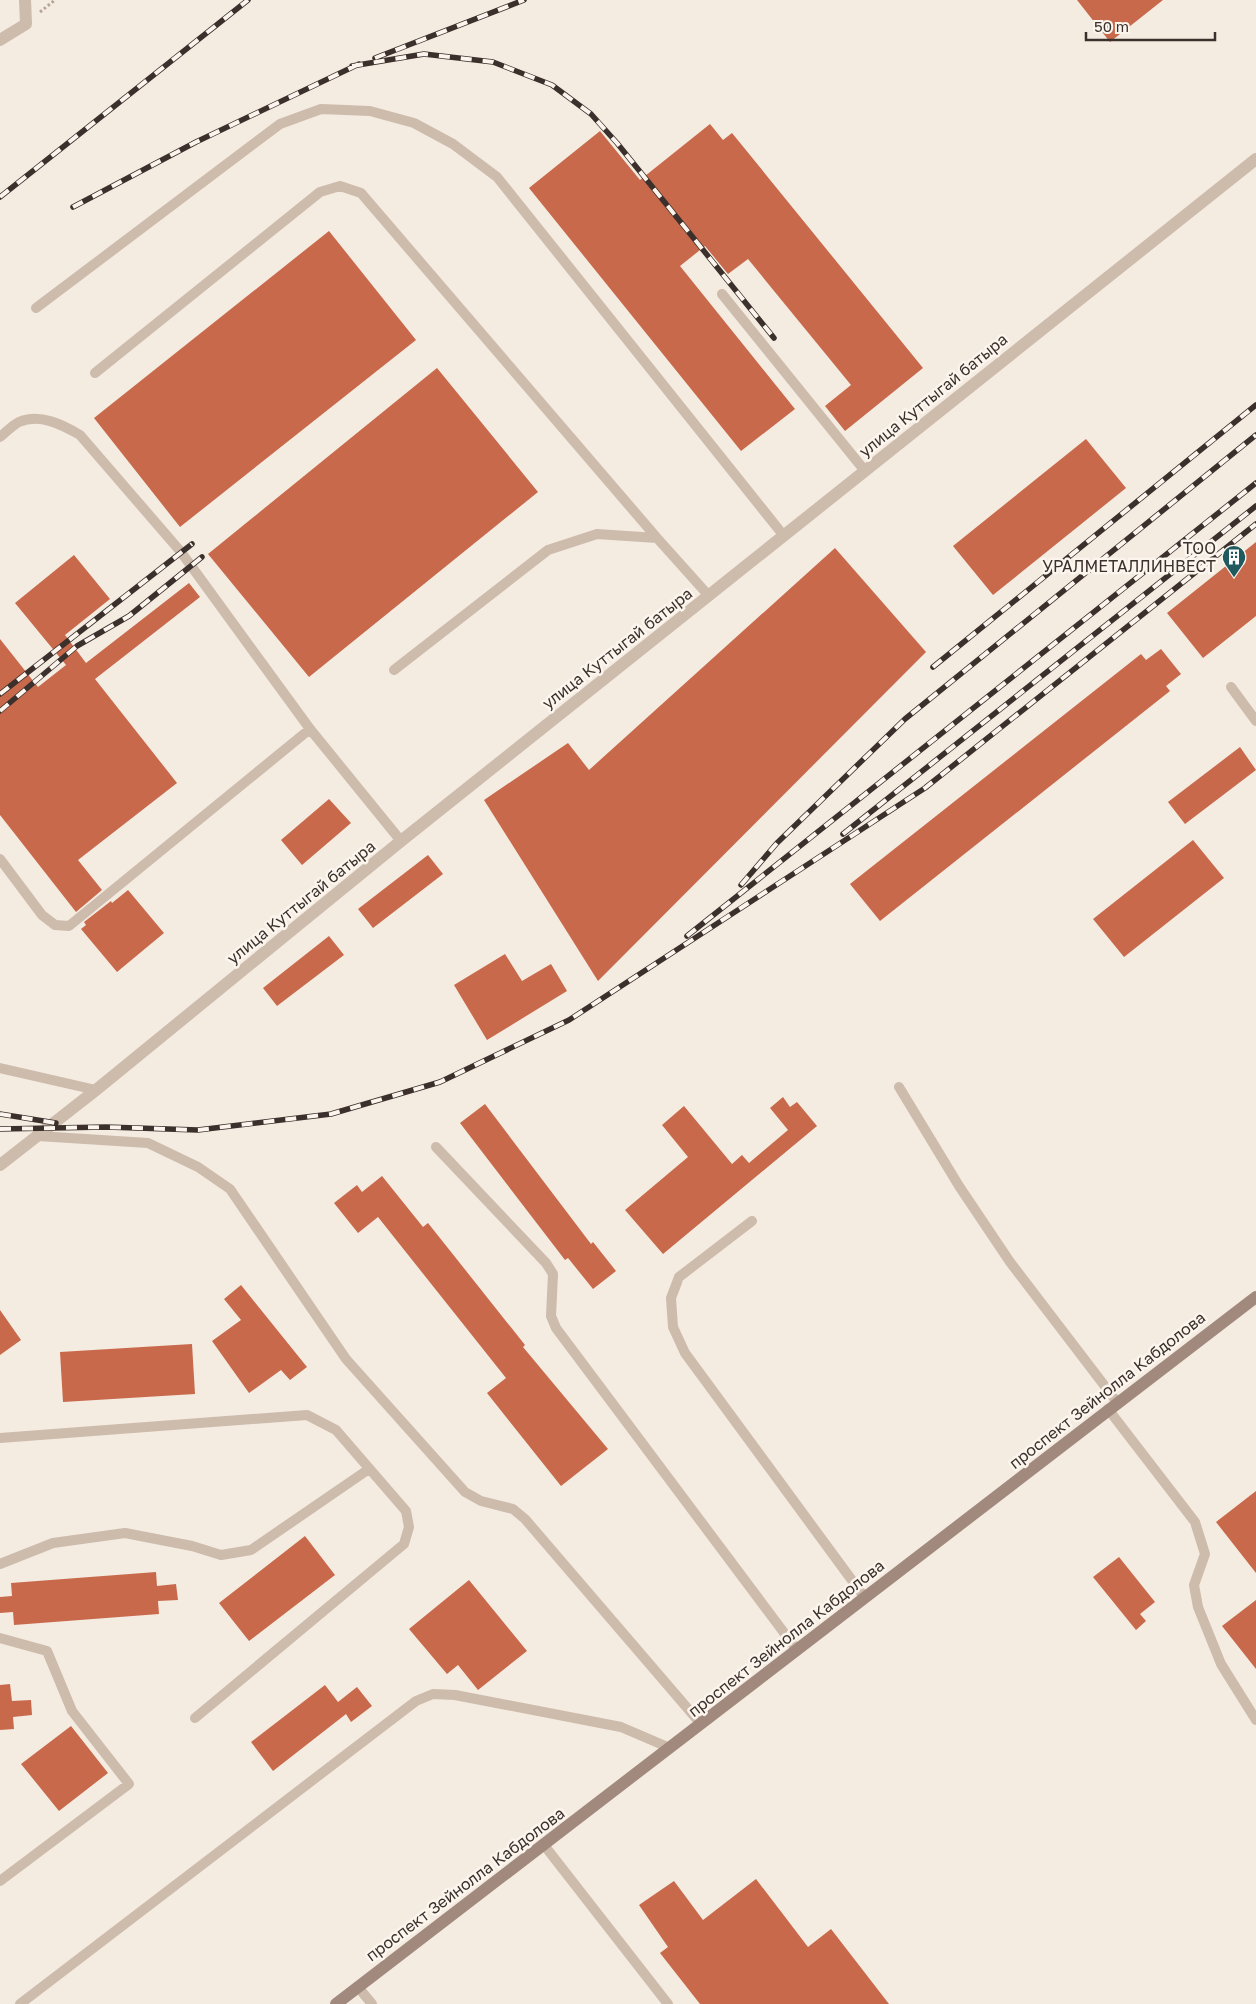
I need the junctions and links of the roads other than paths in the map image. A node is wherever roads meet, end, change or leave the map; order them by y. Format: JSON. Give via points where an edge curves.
{"nodes":[{"id":1,"x":25,"y":0,"type":"edge"},
{"id":2,"x":0,"y":40,"type":"edge"},
{"id":3,"x":1256,"y":159,"type":"edge"},
{"id":4,"x":722,"y":294,"type":"dead end"},
{"id":5,"x":36,"y":308,"type":"dead end"},
{"id":6,"x":95,"y":373,"type":"dead end"},
{"id":7,"x":0,"y":437,"type":"edge"},
{"id":8,"x":864,"y":471,"type":"junction"},
{"id":9,"x":784,"y":536,"type":"junction"},
{"id":10,"x":657,"y":538,"type":"junction"},
{"id":11,"x":709,"y":596,"type":"junction"},
{"id":12,"x":394,"y":670,"type":"dead end"},
{"id":13,"x":1231,"y":687,"type":"dead end"},
{"id":14,"x":1256,"y":721,"type":"edge"},
{"id":15,"x":310,"y":729,"type":"junction"},
{"id":16,"x":401,"y":841,"type":"junction"},
{"id":17,"x":0,"y":859,"type":"edge"},
{"id":18,"x":0,"y":1068,"type":"edge"},
{"id":19,"x":899,"y":1086,"type":"dead end"},
{"id":20,"x":96,"y":1090,"type":"junction"},
{"id":21,"x":38,"y":1136,"type":"junction"},
{"id":22,"x":436,"y":1147,"type":"dead end"},
{"id":23,"x":0,"y":1165,"type":"edge"},
{"id":24,"x":752,"y":1221,"type":"dead end"},
{"id":25,"x":1256,"y":1297,"type":"edge"},
{"id":26,"x":1112,"y":1406,"type":"junction"},
{"id":27,"x":0,"y":1438,"type":"edge"},
{"id":28,"x":370,"y":1469,"type":"junction"},
{"id":29,"x":0,"y":1564,"type":"edge"},
{"id":30,"x":865,"y":1598,"type":"junction"},
{"id":31,"x":0,"y":1638,"type":"edge"},
{"id":32,"x":797,"y":1650,"type":"junction"},
{"id":33,"x":195,"y":1718,"type":"dead end"},
{"id":34,"x":1256,"y":1720,"type":"edge"},
{"id":35,"x":702,"y":1724,"type":"junction"},
{"id":36,"x":670,"y":1748,"type":"junction"},
{"id":37,"x":544,"y":1845,"type":"junction"},
{"id":38,"x":0,"y":1881,"type":"edge"},
{"id":39,"x":358,"y":1987,"type":"junction"},
{"id":40,"x":20,"y":2004,"type":"edge"},
{"id":41,"x":336,"y":2004,"type":"edge"},
{"id":42,"x":372,"y":2004,"type":"edge"},
{"id":43,"x":668,"y":2004,"type":"edge"}],
"edges":[{"from":1,"to":2,"type":"street","via":[[26,24]]},
{"from":3,"to":8,"type":"street","name":"улица Куттыгай батыра"},
{"from":4,"to":8,"type":"lane"},
{"from":5,"to":9,"type":"lane","via":[[280,124],[321,109],[370,111],[414,123],[453,144],[497,177]]},
{"from":6,"to":10,"type":"lane","via":[[320,192],[340,186],[361,193]]},
{"from":7,"to":15,"type":"lane","via":[[20,422],[41,419],[60,423],[80,435],[181,552]]},
{"from":8,"to":9,"type":"street","name":"улица Куттыгай батыра"},
{"from":9,"to":11,"type":"street","name":"улица Куттыгай батыра"},
{"from":10,"to":11,"type":"lane"},
{"from":10,"to":12,"type":"lane","via":[[597,534],[548,550]]},
{"from":11,"to":16,"type":"street","name":"улица Куттыгай батыра"},
{"from":13,"to":14,"type":"lane"},
{"from":15,"to":16,"type":"lane"},
{"from":15,"to":17,"type":"lane","via":[[69,926],[55,925],[42,914]]},
{"from":16,"to":20,"type":"street","name":"улица Куттыгай батыра"},
{"from":18,"to":20,"type":"lane"},
{"from":19,"to":26,"type":"lane","via":[[959,1186]]},
{"from":20,"to":21,"type":"street","name":"улица Куттыгай батыра"},
{"from":21,"to":23,"type":"street","name":"улица Куттыгай батыра"},
{"from":21,"to":35,"type":"lane","via":[[148,1143],[198,1168],[230,1189],[346,1359],[464,1492],[481,1501],[513,1509],[526,1520]]},
{"from":22,"to":32,"type":"lane","via":[[546,1263],[553,1274],[551,1316],[556,1328]]},
{"from":24,"to":30,"type":"lane","via":[[679,1277],[670,1298],[673,1327],[685,1353]]},
{"from":25,"to":26,"type":"main road","name":"проспект Зейнолла Кабдолова"},
{"from":26,"to":30,"type":"main road","name":"проспект Зейнолла Кабдолова"},
{"from":26,"to":34,"type":"lane","via":[[1195,1522],[1205,1554],[1194,1585],[1198,1607],[1220,1664]]},
{"from":27,"to":28,"type":"lane","via":[[307,1415],[336,1430]]},
{"from":28,"to":29,"type":"lane","via":[[251,1550],[221,1555],[125,1533],[54,1543]]},
{"from":28,"to":33,"type":"lane","via":[[406,1511],[409,1527],[404,1544]]},
{"from":30,"to":32,"type":"main road","name":"проспект Зейнолла Кабдолова"},
{"from":31,"to":38,"type":"lane","via":[[47,1651],[72,1711],[129,1784]]},
{"from":32,"to":35,"type":"main road","name":"проспект Зейнолла Кабдолова"},
{"from":35,"to":36,"type":"main road","name":"проспект Зейнолла Кабдолова"},
{"from":36,"to":37,"type":"main road","name":"проспект Зейнолла Кабдолова"},
{"from":36,"to":40,"type":"lane","via":[[621,1727],[454,1695],[433,1694],[416,1701]]},
{"from":37,"to":39,"type":"main road","name":"проспект Зейнолла Кабдолова"},
{"from":37,"to":43,"type":"lane"},
{"from":39,"to":41,"type":"main road","name":"проспект Зейнолла Кабдолова"},
{"from":39,"to":42,"type":"lane"}]}
